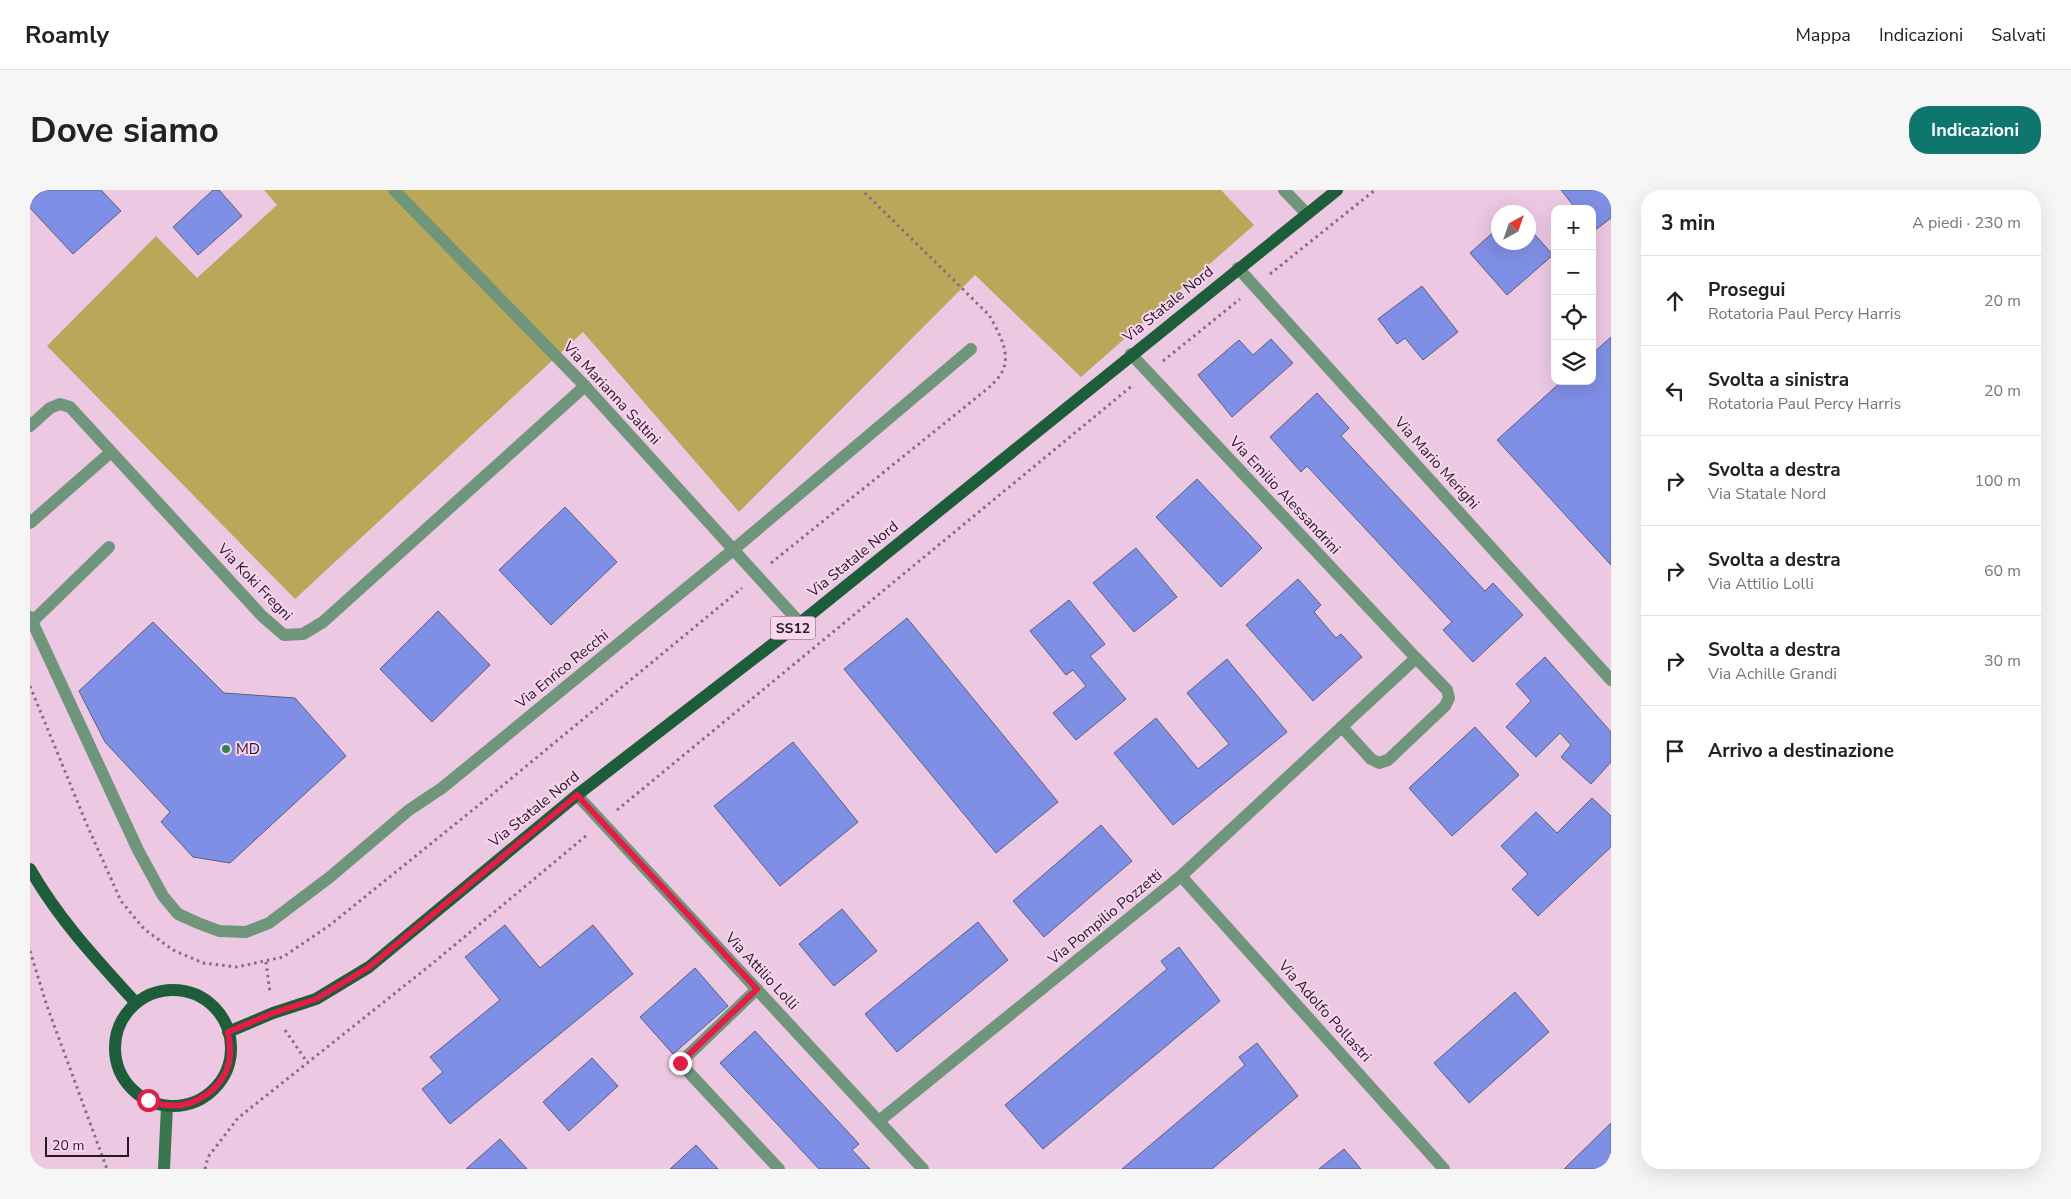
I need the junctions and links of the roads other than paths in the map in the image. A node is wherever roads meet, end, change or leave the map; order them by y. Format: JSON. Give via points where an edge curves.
{"nodes":[{"id":1,"x":394,"y":190,"type":"edge"},
{"id":2,"x":1284,"y":190,"type":"edge"},
{"id":3,"x":1337,"y":190,"type":"edge"},
{"id":4,"x":1307,"y":214,"type":"junction"},
{"id":5,"x":1238,"y":268,"type":"junction"},
{"id":6,"x":971,"y":349,"type":"dead end"},
{"id":7,"x":1131,"y":354,"type":"junction"},
{"id":8,"x":585,"y":386,"type":"junction"},
{"id":9,"x":30,"y":426,"type":"edge"},
{"id":10,"x":111,"y":452,"type":"junction"},
{"id":11,"x":30,"y":523,"type":"edge"},
{"id":12,"x":109,"y":547,"type":"dead end"},
{"id":13,"x":733,"y":550,"type":"junction"},
{"id":14,"x":31,"y":619,"type":"edge"},
{"id":15,"x":800,"y":624,"type":"junction"},
{"id":16,"x":1416,"y":658,"type":"junction"},
{"id":17,"x":1611,"y":680,"type":"edge"},
{"id":18,"x":1342,"y":727,"type":"junction"},
{"id":19,"x":577,"y":795,"type":"junction"},
{"id":20,"x":30,"y":869,"type":"edge"},
{"id":21,"x":1181,"y":876,"type":"junction"},
{"id":22,"x":757,"y":989,"type":"junction"},
{"id":23,"x":136,"y":1003,"type":"junction"},
{"id":24,"x":228,"y":1032,"type":"junction"},
{"id":25,"x":166,"y":1106,"type":"junction"},
{"id":26,"x":879,"y":1121,"type":"junction"},
{"id":27,"x":164,"y":1169,"type":"edge"},
{"id":28,"x":779,"y":1169,"type":"edge"},
{"id":29,"x":923,"y":1169,"type":"edge"},
{"id":30,"x":1444,"y":1169,"type":"edge"}],
"edges":[{"from":1,"to":8,"type":"street","name":"Via Marianna Saltini"},
{"from":2,"to":4,"type":"street"},
{"from":3,"to":4,"type":"main road","name":"Via Statale Nord","number":"SS12"},
{"from":4,"to":5,"type":"main road","name":"Via Statale Nord","number":"SS12"},
{"from":5,"to":7,"type":"main road","name":"Via Statale Nord","number":"SS12"},
{"from":5,"to":17,"type":"street","name":"Via Mario Merighi"},
{"from":6,"to":13,"type":"street","name":"Via Enrico Recchi"},
{"from":7,"to":15,"type":"main road","name":"Via Statale Nord","number":"SS12"},
{"from":7,"to":16,"type":"street","name":"Via Emilio Alessandrini"},
{"from":8,"to":10,"type":"street","name":"Via Koki Fregni","via":[[323,622],[303,634],[284,635],[262,616]]},
{"from":8,"to":13,"type":"street","name":"Via Marianna Saltini"},
{"from":9,"to":10,"type":"street","name":"Via Koki Fregni","via":[[50,408],[60,404],[70,407]]},
{"from":10,"to":11,"type":"street"},
{"from":12,"to":14,"type":"street"},
{"from":13,"to":14,"type":"street","name":"Via Enrico Recchi","via":[[330,877],[269,923],[246,932],[219,931],[178,914],[163,896],[138,850]]},
{"from":13,"to":15,"type":"street","name":"Via Marianna Saltini"},
{"from":15,"to":19,"type":"main road","name":"Via Statale Nord","number":"SS12"},
{"from":16,"to":18,"type":"street"},
{"from":16,"to":18,"type":"street","name":"Via Emilio Alessandrini","via":[[1447,690],[1449,698],[1445,706],[1388,760],[1379,763],[1371,759]]},
{"from":18,"to":21,"type":"street","name":"Via Pompilio Pozzetti"},
{"from":19,"to":22,"type":"street","name":"Via Attilio Lolli"},
{"from":19,"to":24,"type":"main road","name":"Via Statale Nord","number":"SS12","via":[[369,967],[316,999]]},
{"from":20,"to":23,"type":"main road","via":[[73,933]]},
{"from":21,"to":26,"type":"street","name":"Via Pompilio Pozzetti"},
{"from":21,"to":30,"type":"street","name":"Via Adolfo Pollastri"},
{"from":22,"to":26,"type":"street","name":"Via Attilio Lolli"},
{"from":22,"to":28,"type":"street","via":[[680,1063]]},
{"from":23,"to":24,"type":"main road","via":[[153,994],[171,990],[190,993],[207,1001],[220,1015]]},
{"from":23,"to":25,"type":"main road","via":[[123,1017],[116,1035],[115,1055],[120,1074],[132,1089],[148,1100]]},
{"from":24,"to":25,"type":"main road","via":[[230,1056],[222,1079],[212,1091],[183,1105]]},
{"from":25,"to":27,"type":"main road"},
{"from":26,"to":29,"type":"street","name":"Via Attilio Lolli"}]}
